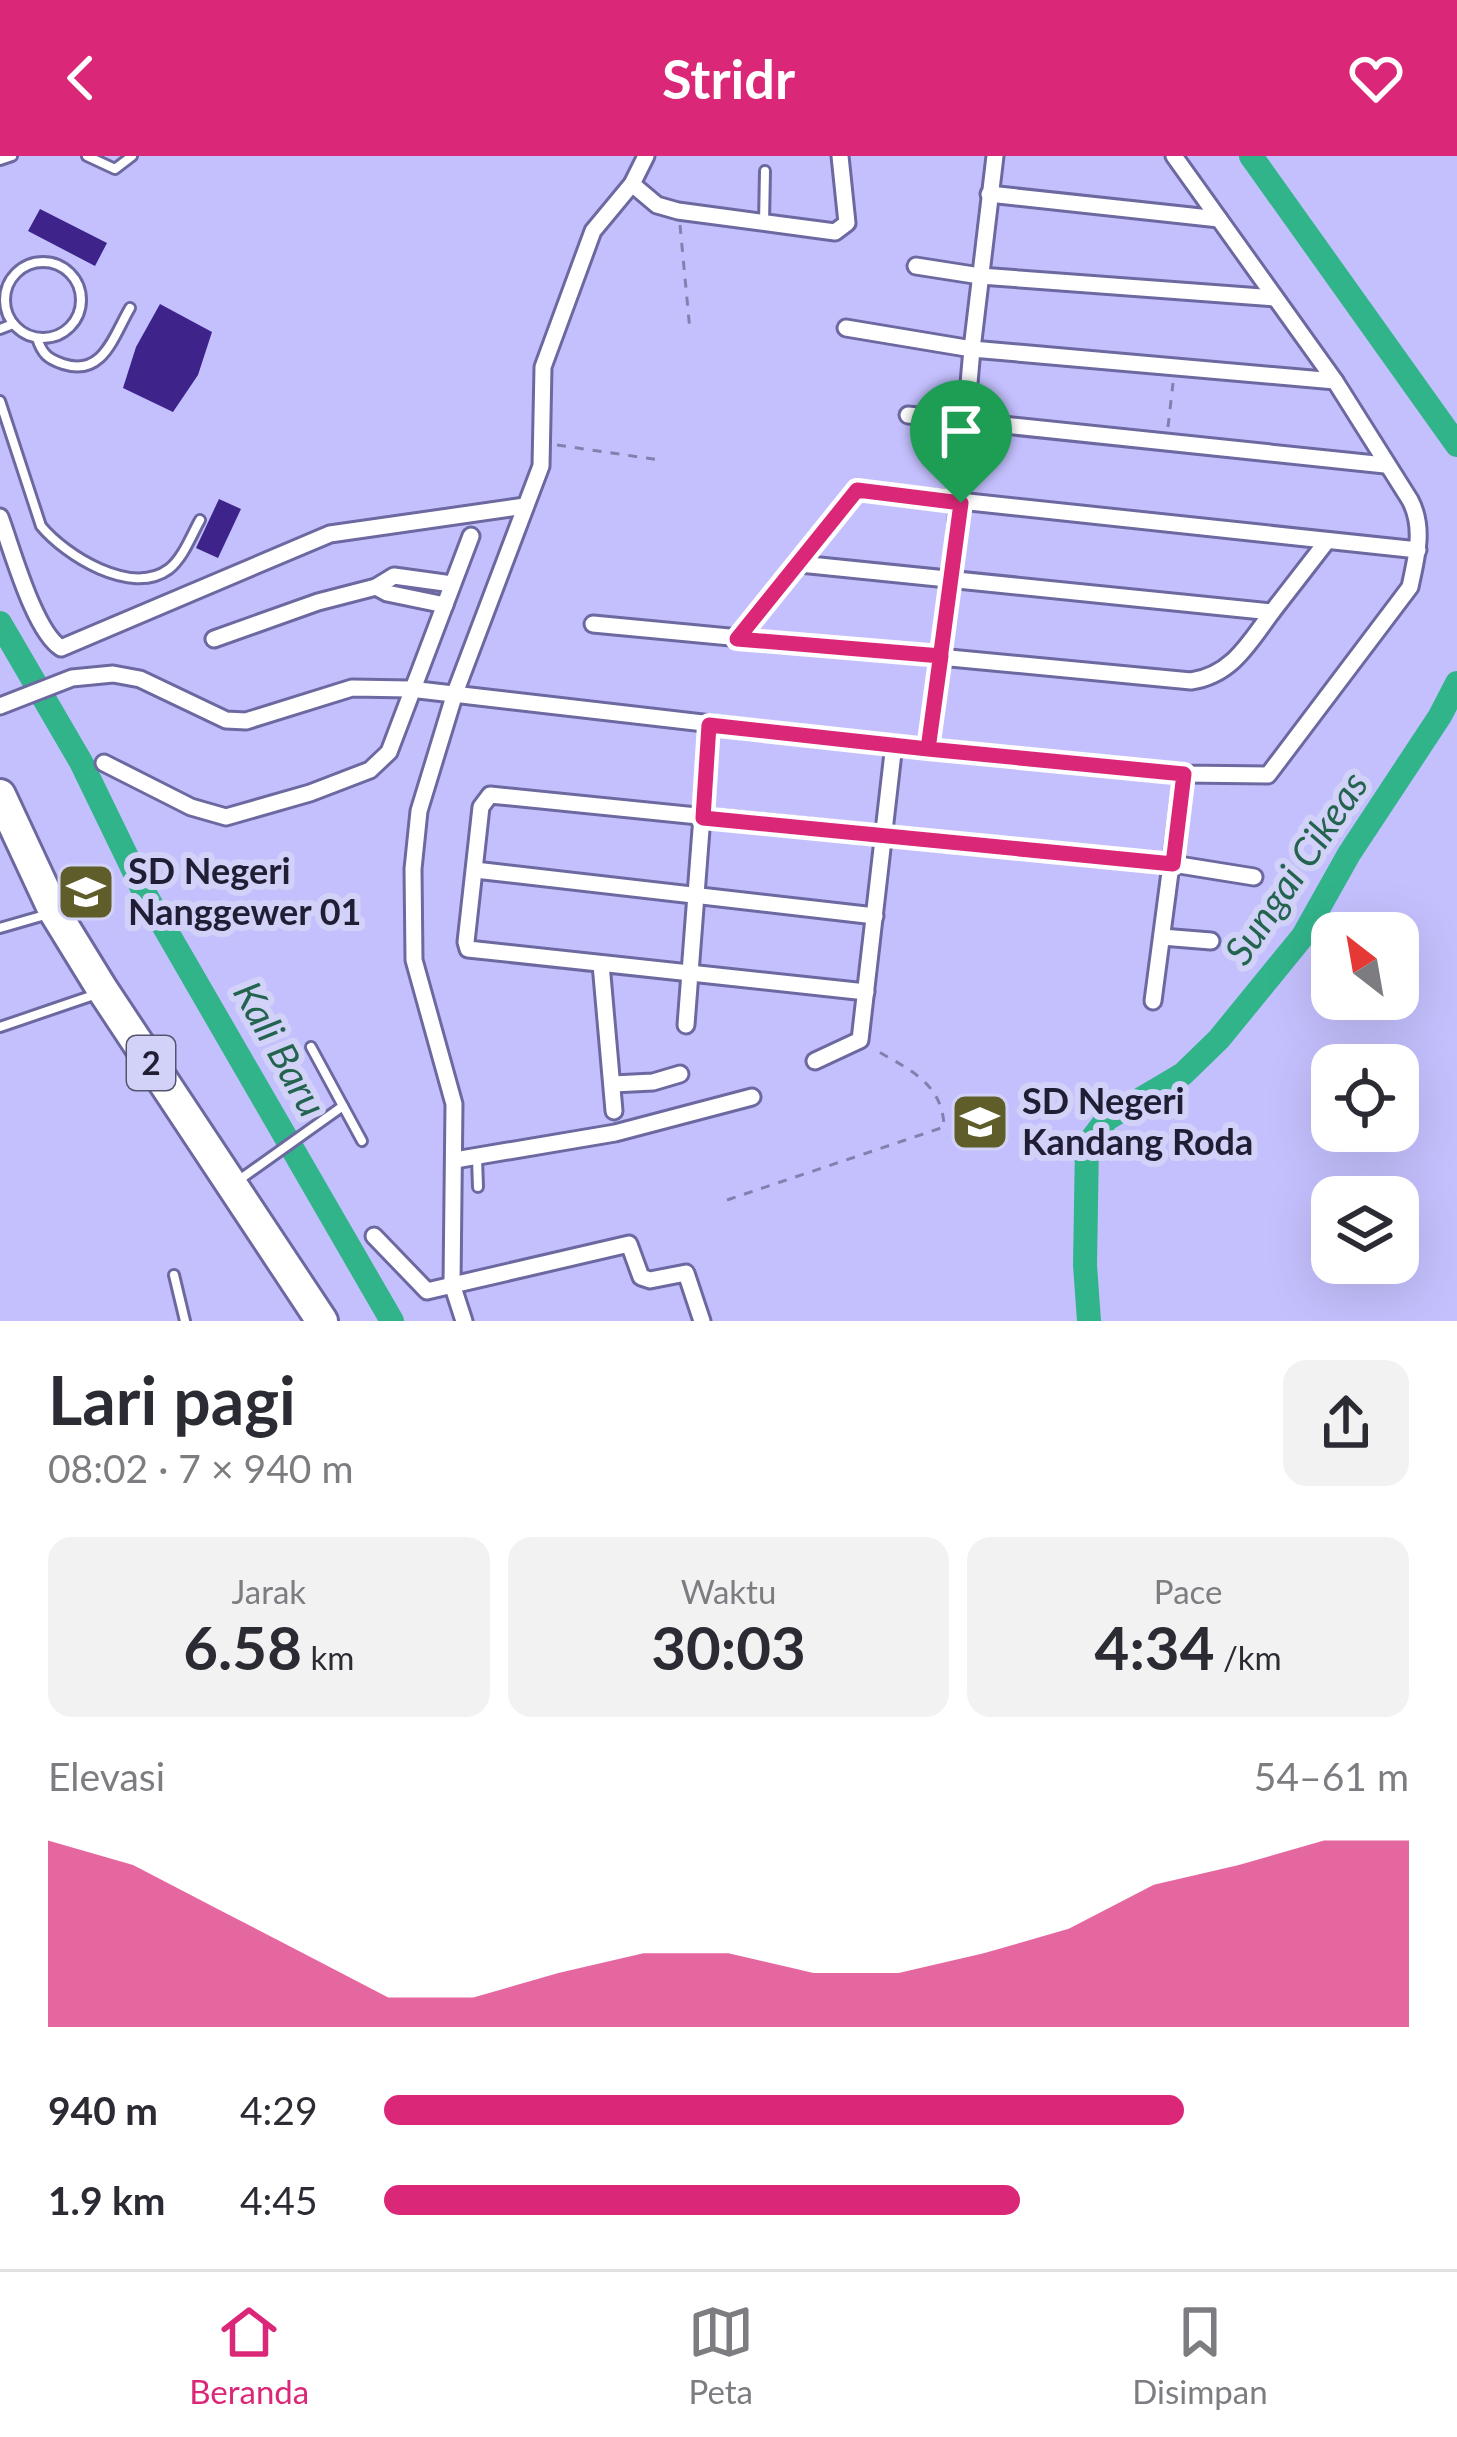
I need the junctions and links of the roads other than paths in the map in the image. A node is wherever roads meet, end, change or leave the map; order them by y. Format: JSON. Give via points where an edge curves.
{"nodes":[{"id":1,"x":12,"y":156,"type":"edge"},
{"id":2,"x":87,"y":156,"type":"edge"},
{"id":3,"x":132,"y":156,"type":"edge"},
{"id":4,"x":646,"y":156,"type":"edge"},
{"id":5,"x":840,"y":156,"type":"edge"},
{"id":6,"x":994,"y":156,"type":"edge"},
{"id":7,"x":1174,"y":156,"type":"edge"},
{"id":8,"x":0,"y":160,"type":"edge"},
{"id":9,"x":764,"y":171,"type":"dead end"},
{"id":10,"x":632,"y":184,"type":"junction"},
{"id":11,"x":989,"y":194,"type":"junction"},
{"id":12,"x":1219,"y":219,"type":"junction"},
{"id":13,"x":764,"y":224,"type":"junction"},
{"id":14,"x":916,"y":266,"type":"dead end"},
{"id":15,"x":980,"y":276,"type":"junction"},
{"id":16,"x":1275,"y":298,"type":"junction"},
{"id":17,"x":3,"y":307,"type":"edge"},
{"id":18,"x":130,"y":308,"type":"dead end"},
{"id":19,"x":13,"y":325,"type":"junction"},
{"id":20,"x":846,"y":328,"type":"dead end"},
{"id":21,"x":0,"y":329,"type":"edge"},
{"id":22,"x":37,"y":338,"type":"junction"},
{"id":23,"x":972,"y":349,"type":"junction"},
{"id":24,"x":1335,"y":381,"type":"junction"},
{"id":25,"x":0,"y":401,"type":"edge"},
{"id":26,"x":908,"y":416,"type":"dead end"},
{"id":27,"x":967,"y":424,"type":"junction"},
{"id":28,"x":1385,"y":465,"type":"junction"},
{"id":29,"x":961,"y":503,"type":"junction"},
{"id":30,"x":525,"y":506,"type":"junction"},
{"id":31,"x":0,"y":518,"type":"edge"},
{"id":32,"x":200,"y":520,"type":"dead end"},
{"id":33,"x":471,"y":536,"type":"dead end"},
{"id":34,"x":1327,"y":542,"type":"junction"},
{"id":35,"x":1418,"y":550,"type":"junction"},
{"id":36,"x":800,"y":564,"type":"junction"},
{"id":37,"x":952,"y":577,"type":"junction"},
{"id":38,"x":452,"y":584,"type":"junction"},
{"id":39,"x":376,"y":586,"type":"junction"},
{"id":40,"x":445,"y":605,"type":"junction"},
{"id":41,"x":1272,"y":612,"type":"junction"},
{"id":42,"x":593,"y":624,"type":"dead end"},
{"id":43,"x":214,"y":639,"type":"dead end"},
{"id":44,"x":737,"y":639,"type":"junction"},
{"id":45,"x":941,"y":656,"type":"junction"},
{"id":46,"x":410,"y":688,"type":"junction"},
{"id":47,"x":455,"y":693,"type":"junction"},
{"id":48,"x":0,"y":706,"type":"edge"},
{"id":49,"x":709,"y":725,"type":"junction"},
{"id":50,"x":894,"y":745,"type":"junction"},
{"id":51,"x":928,"y":749,"type":"junction"},
{"id":52,"x":104,"y":763,"type":"dead end"},
{"id":53,"x":1184,"y":774,"type":"junction"},
{"id":54,"x":0,"y":795,"type":"edge"},
{"id":55,"x":703,"y":818,"type":"junction"},
{"id":56,"x":885,"y":835,"type":"junction"},
{"id":57,"x":0,"y":836,"type":"edge"},
{"id":58,"x":1173,"y":864,"type":"junction"},
{"id":59,"x":475,"y":869,"type":"junction"},
{"id":60,"x":1254,"y":877,"type":"dead end"},
{"id":61,"x":697,"y":896,"type":"junction"},
{"id":62,"x":47,"y":914,"type":"junction"},
{"id":63,"x":875,"y":916,"type":"junction"},
{"id":64,"x":0,"y":928,"type":"edge"},
{"id":65,"x":1162,"y":937,"type":"junction"},
{"id":66,"x":1211,"y":941,"type":"dead end"},
{"id":67,"x":601,"y":964,"type":"junction"},
{"id":68,"x":688,"y":970,"type":"junction"},
{"id":69,"x":866,"y":992,"type":"junction"},
{"id":70,"x":88,"y":997,"type":"junction"},
{"id":71,"x":1153,"y":1000,"type":"dead end"},
{"id":72,"x":686,"y":1025,"type":"dead end"},
{"id":73,"x":0,"y":1027,"type":"edge"},
{"id":74,"x":311,"y":1047,"type":"dead end"},
{"id":75,"x":815,"y":1061,"type":"dead end"},
{"id":76,"x":680,"y":1074,"type":"dead end"},
{"id":77,"x":614,"y":1084,"type":"junction"},
{"id":78,"x":752,"y":1097,"type":"dead end"},
{"id":79,"x":343,"y":1106,"type":"junction"},
{"id":80,"x":614,"y":1111,"type":"dead end"},
{"id":81,"x":362,"y":1141,"type":"dead end"},
{"id":82,"x":476,"y":1156,"type":"junction"},
{"id":83,"x":455,"y":1160,"type":"junction"},
{"id":84,"x":478,"y":1187,"type":"dead end"},
{"id":85,"x":226,"y":1190,"type":"junction"},
{"id":86,"x":374,"y":1236,"type":"dead end"},
{"id":87,"x":174,"y":1274,"type":"dead end"},
{"id":88,"x":452,"y":1284,"type":"junction"},
{"id":89,"x":185,"y":1321,"type":"edge"},
{"id":90,"x":303,"y":1321,"type":"edge"},
{"id":91,"x":322,"y":1321,"type":"edge"},
{"id":92,"x":464,"y":1321,"type":"edge"},
{"id":93,"x":702,"y":1321,"type":"edge"}],
"edges":[{"from":1,"to":8,"type":"lane"},
{"from":2,"to":3,"type":"lane","via":[[115,169]]},
{"from":4,"to":10,"type":"street"},
{"from":5,"to":13,"type":"street","via":[[848,223],[842,229]]},
{"from":6,"to":11,"type":"street"},
{"from":7,"to":12,"type":"street"},
{"from":9,"to":13,"type":"lane"},
{"from":10,"to":13,"type":"street","via":[[678,212]]},
{"from":10,"to":30,"type":"street","via":[[593,231],[543,367],[541,466]]},
{"from":11,"to":12,"type":"street"},
{"from":11,"to":15,"type":"street"},
{"from":12,"to":16,"type":"street"},
{"from":14,"to":15,"type":"street"},
{"from":15,"to":16,"type":"street"},
{"from":15,"to":23,"type":"street"},
{"from":16,"to":24,"type":"street"},
{"from":17,"to":19,"type":"lane"},
{"from":17,"to":22,"type":"lane","via":[[22,268],[53,263],[68,271],[82,300],[78,316],[68,329]]},
{"from":18,"to":22,"type":"lane","via":[[91,367],[54,361]]},
{"from":19,"to":21,"type":"lane"},
{"from":19,"to":22,"type":"lane"},
{"from":20,"to":23,"type":"street"},
{"from":23,"to":24,"type":"street"},
{"from":23,"to":27,"type":"street"},
{"from":24,"to":28,"type":"street"},
{"from":25,"to":32,"type":"lane","via":[[41,526],[81,559],[145,578],[170,568]]},
{"from":26,"to":27,"type":"street"},
{"from":27,"to":28,"type":"street"},
{"from":27,"to":29,"type":"street"},
{"from":28,"to":35,"type":"street","via":[[1415,510]]},
{"from":29,"to":34,"type":"street"},
{"from":29,"to":36,"type":"street","via":[[857,490]]},
{"from":29,"to":37,"type":"street"},
{"from":30,"to":31,"type":"street","via":[[330,534],[62,648],[36,610]]},
{"from":30,"to":47,"type":"street"},
{"from":33,"to":38,"type":"street"},
{"from":34,"to":35,"type":"street"},
{"from":34,"to":41,"type":"street"},
{"from":35,"to":53,"type":"street","via":[[1410,587],[1268,775]]},
{"from":36,"to":37,"type":"street"},
{"from":36,"to":44,"type":"street"},
{"from":37,"to":41,"type":"street"},
{"from":37,"to":45,"type":"street"},
{"from":38,"to":39,"type":"street","via":[[402,575]]},
{"from":38,"to":40,"type":"street"},
{"from":39,"to":40,"type":"street"},
{"from":39,"to":43,"type":"street"},
{"from":40,"to":46,"type":"street"},
{"from":41,"to":45,"type":"street","via":[[1214,678]]},
{"from":42,"to":44,"type":"street"},
{"from":44,"to":45,"type":"street"},
{"from":45,"to":51,"type":"street"},
{"from":46,"to":47,"type":"street"},
{"from":46,"to":48,"type":"street","via":[[352,688],[246,722],[128,675],[72,678]]},
{"from":46,"to":52,"type":"street","via":[[389,752],[370,770],[226,818]]},
{"from":47,"to":49,"type":"street"},
{"from":47,"to":83,"type":"street","via":[[418,811],[412,869],[414,960],[449,1081]]},
{"from":49,"to":50,"type":"street"},
{"from":49,"to":55,"type":"street"},
{"from":50,"to":51,"type":"street"},
{"from":50,"to":56,"type":"street"},
{"from":51,"to":53,"type":"street"},
{"from":53,"to":58,"type":"street"},
{"from":54,"to":62,"type":"highway","number":"2"},
{"from":55,"to":56,"type":"street"},
{"from":55,"to":59,"type":"street","via":[[490,795],[481,807]]},
{"from":55,"to":61,"type":"street"},
{"from":56,"to":58,"type":"street"},
{"from":56,"to":63,"type":"street"},
{"from":57,"to":62,"type":"highway","number":"2"},
{"from":58,"to":60,"type":"street"},
{"from":58,"to":65,"type":"street"},
{"from":59,"to":61,"type":"street"},
{"from":59,"to":67,"type":"street","via":[[468,949]]},
{"from":61,"to":63,"type":"street"},
{"from":61,"to":68,"type":"street"},
{"from":62,"to":64,"type":"lane"},
{"from":62,"to":70,"type":"highway","number":"2"},
{"from":62,"to":85,"type":"highway","number":"2"},
{"from":63,"to":69,"type":"street"},
{"from":65,"to":66,"type":"street"},
{"from":65,"to":71,"type":"street"},
{"from":67,"to":68,"type":"street"},
{"from":67,"to":77,"type":"street"},
{"from":68,"to":69,"type":"street"},
{"from":68,"to":72,"type":"street"},
{"from":69,"to":75,"type":"street","via":[[860,1040]]},
{"from":70,"to":73,"type":"lane"},
{"from":70,"to":85,"type":"highway","number":"2"},
{"from":74,"to":79,"type":"lane"},
{"from":76,"to":77,"type":"street"},
{"from":77,"to":80,"type":"street"},
{"from":78,"to":82,"type":"street","via":[[614,1133]]},
{"from":79,"to":81,"type":"lane"},
{"from":79,"to":85,"type":"lane"},
{"from":82,"to":83,"type":"street"},
{"from":82,"to":84,"type":"lane"},
{"from":83,"to":88,"type":"street"},
{"from":85,"to":90,"type":"highway","number":"2"},
{"from":85,"to":91,"type":"highway","number":"2"},
{"from":86,"to":88,"type":"street","via":[[426,1290]]},
{"from":87,"to":89,"type":"lane"},
{"from":88,"to":92,"type":"street"},
{"from":88,"to":93,"type":"street","via":[[628,1244],[641,1277],[686,1273]]}]}
